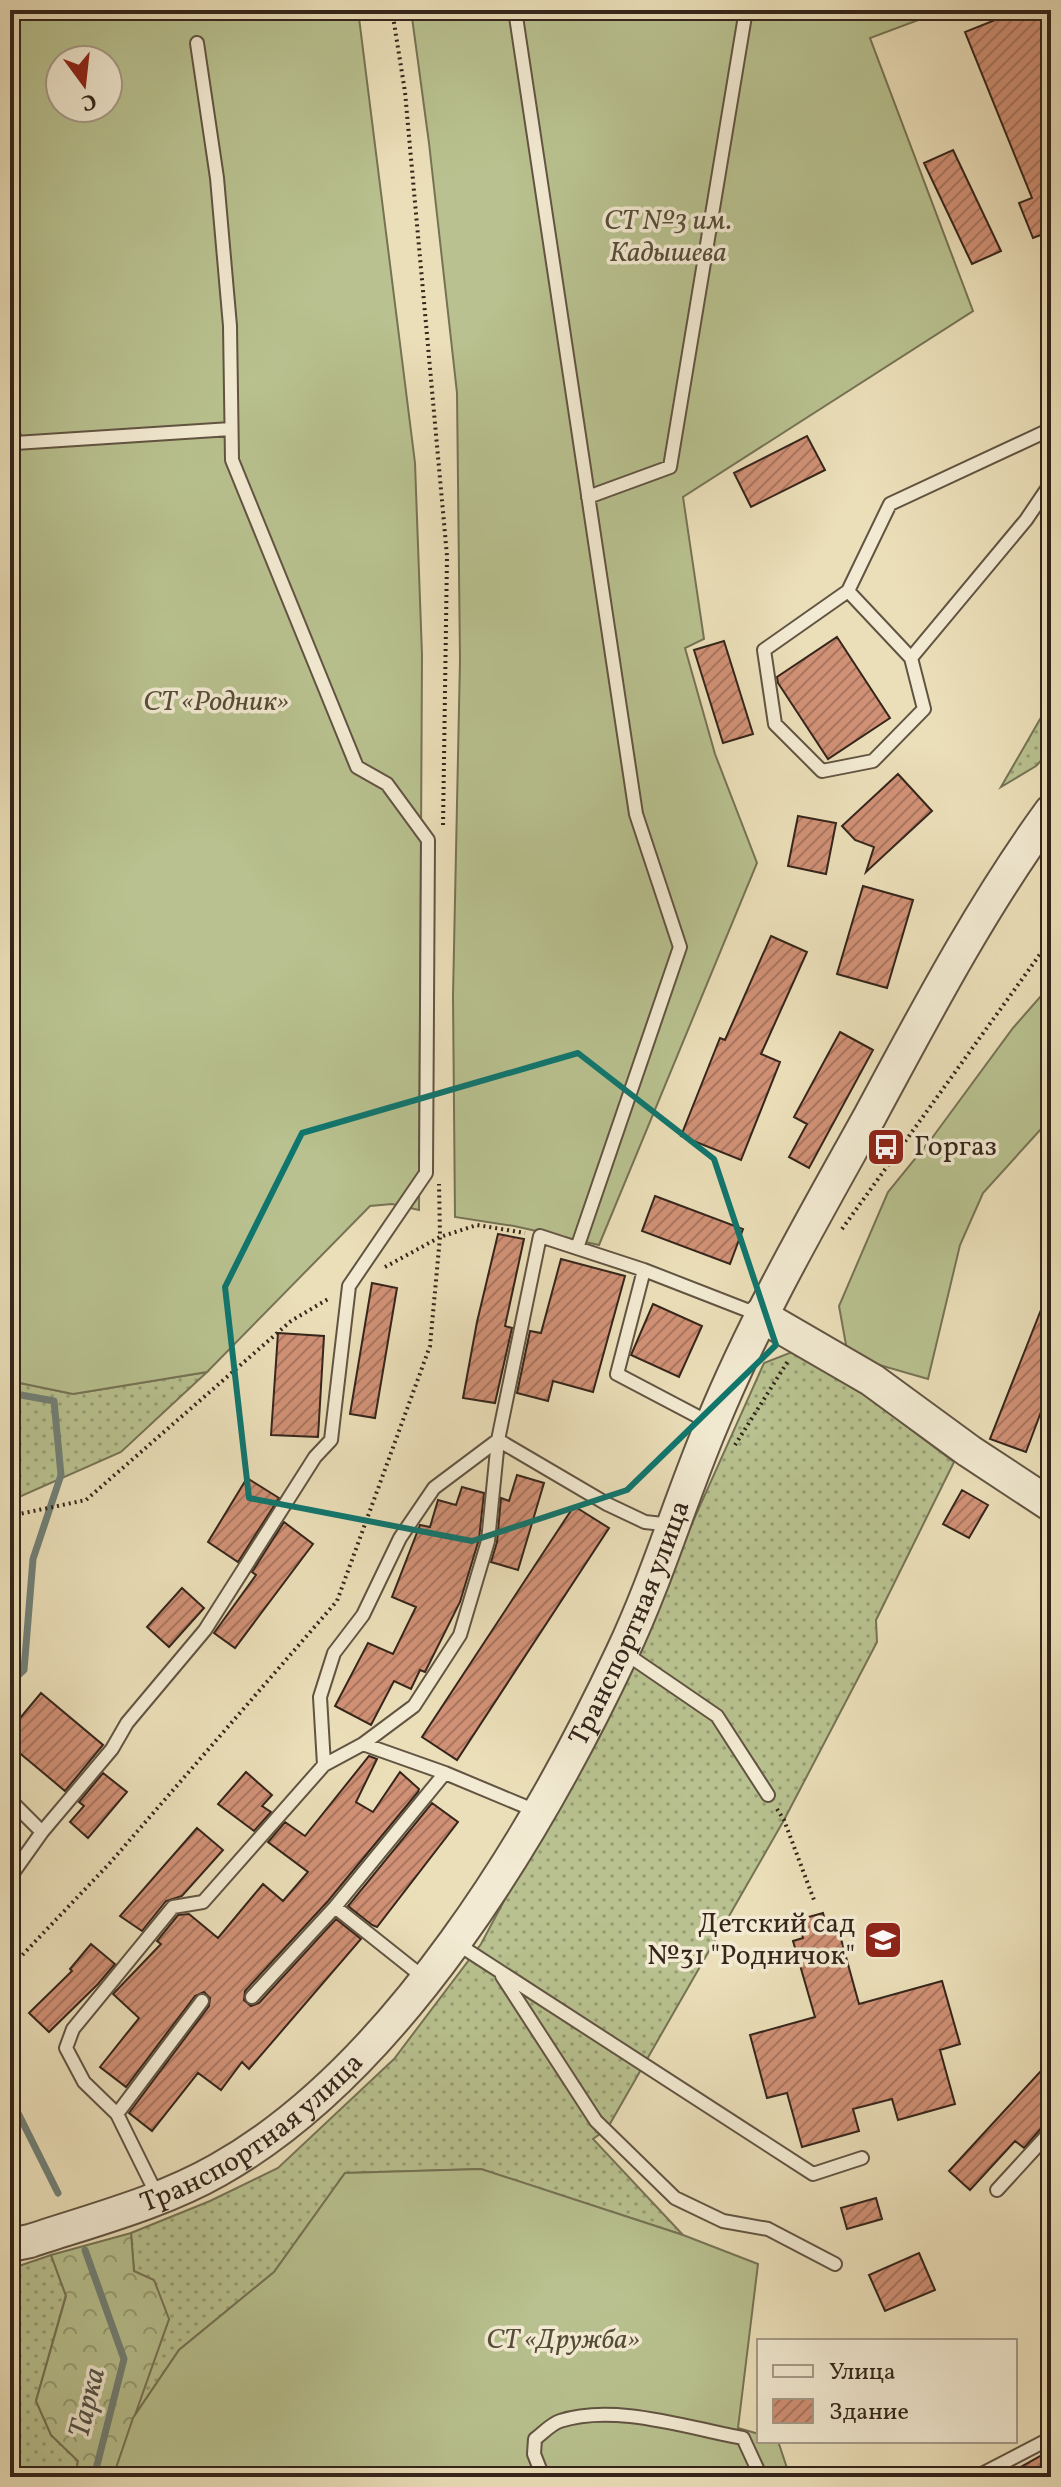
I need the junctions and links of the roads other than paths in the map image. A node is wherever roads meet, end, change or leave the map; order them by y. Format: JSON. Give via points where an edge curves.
{"nodes":[{"id":1,"x":515,"y":10,"type":"edge"},
{"id":2,"x":746,"y":10,"type":"edge"},
{"id":3,"x":197,"y":43,"type":"dead end"},
{"id":4,"x":10,"y":418,"type":"edge"},
{"id":5,"x":231,"y":429,"type":"junction"},
{"id":6,"x":1051,"y":429,"type":"edge"},
{"id":7,"x":1051,"y":483,"type":"edge"},
{"id":8,"x":588,"y":497,"type":"junction"},
{"id":9,"x":848,"y":591,"type":"junction"},
{"id":10,"x":911,"y":658,"type":"junction"},
{"id":11,"x":1051,"y":811,"type":"edge"},
{"id":12,"x":577,"y":1248,"type":"junction"},
{"id":13,"x":644,"y":1270,"type":"junction"},
{"id":14,"x":760,"y":1315,"type":"junction"},
{"id":15,"x":712,"y":1424,"type":"junction"},
{"id":16,"x":498,"y":1440,"type":"junction"},
{"id":17,"x":1051,"y":1505,"type":"edge"},
{"id":18,"x":672,"y":1525,"type":"junction"},
{"id":19,"x":623,"y":1651,"type":"junction"},
{"id":20,"x":363,"y":1744,"type":"junction"},
{"id":21,"x":324,"y":1765,"type":"junction"},
{"id":22,"x":445,"y":1773,"type":"junction"},
{"id":23,"x":768,"y":1795,"type":"road end"},
{"id":24,"x":10,"y":1800,"type":"edge"},
{"id":25,"x":539,"y":1812,"type":"junction"},
{"id":26,"x":42,"y":1832,"type":"junction"},
{"id":27,"x":10,"y":1877,"type":"edge"},
{"id":28,"x":335,"y":1907,"type":"junction"},
{"id":29,"x":453,"y":1941,"type":"junction"},
{"id":30,"x":498,"y":1970,"type":"junction"},
{"id":31,"x":427,"y":1980,"type":"junction"},
{"id":32,"x":252,"y":1997,"type":"dead end"},
{"id":33,"x":202,"y":2001,"type":"dead end"},
{"id":34,"x":117,"y":2114,"type":"junction"},
{"id":35,"x":1051,"y":2131,"type":"edge"},
{"id":36,"x":862,"y":2158,"type":"dead end"},
{"id":37,"x":997,"y":2190,"type":"dead end"},
{"id":38,"x":159,"y":2198,"type":"junction"},
{"id":39,"x":17,"y":2245,"type":"edge"},
{"id":40,"x":835,"y":2264,"type":"dead end"},
{"id":41,"x":1051,"y":2438,"type":"edge"},
{"id":42,"x":543,"y":2477,"type":"edge"},
{"id":43,"x":761,"y":2477,"type":"edge"},
{"id":44,"x":976,"y":2477,"type":"edge"}],
"edges":[{"from":1,"to":8,"type":"lane"},
{"from":2,"to":8,"type":"lane","via":[[670,467]]},
{"from":3,"to":5,"type":"lane","via":[[217,178],[230,326]]},
{"from":4,"to":5,"type":"lane","via":[[15,443]]},
{"from":5,"to":26,"type":"lane","via":[[232,460],[357,767],[387,784],[428,840],[426,1173],[349,1286],[331,1440],[205,1630]]},
{"from":6,"to":9,"type":"lane","via":[[890,504]]},
{"from":7,"to":10,"type":"lane"},
{"from":8,"to":12,"type":"lane","via":[[636,814],[680,947]]},
{"from":9,"to":10,"type":"lane"},
{"from":9,"to":10,"type":"lane","via":[[764,650],[775,724],[822,771],[873,761],[924,709]]},
{"from":11,"to":14,"type":"street","name":"Транспортная улица","via":[[972,930]]},
{"from":12,"to":13,"type":"lane"},
{"from":12,"to":16,"type":"lane","via":[[540,1236]]},
{"from":13,"to":14,"type":"lane"},
{"from":13,"to":15,"type":"lane","via":[[617,1374]]},
{"from":14,"to":15,"type":"street","name":"Транспортная улица"},
{"from":14,"to":17,"type":"street","via":[[872,1380]]},
{"from":15,"to":18,"type":"street","name":"Транспортная улица"},
{"from":16,"to":18,"type":"lane","via":[[607,1504],[645,1522]]},
{"from":16,"to":20,"type":"lane","via":[[488,1541],[460,1635],[414,1706]]},
{"from":16,"to":21,"type":"lane","via":[[434,1488],[400,1538],[363,1615],[334,1653],[320,1697]]},
{"from":18,"to":19,"type":"street","name":"Транспортная улица"},
{"from":19,"to":23,"type":"lane","via":[[717,1716]]},
{"from":19,"to":25,"type":"street","name":"Транспортная улица"},
{"from":20,"to":21,"type":"lane"},
{"from":20,"to":22,"type":"lane"},
{"from":21,"to":34,"type":"lane","via":[[203,1902],[173,1907],[73,2029],[66,2048],[84,2082]]},
{"from":22,"to":25,"type":"lane"},
{"from":22,"to":28,"type":"lane"},
{"from":24,"to":26,"type":"lane"},
{"from":25,"to":29,"type":"street","name":"Транспортная улица","via":[[498,1881]]},
{"from":26,"to":27,"type":"lane"},
{"from":28,"to":31,"type":"lane"},
{"from":28,"to":32,"type":"lane"},
{"from":29,"to":30,"type":"lane"},
{"from":29,"to":31,"type":"street","name":"Транспортная улица"},
{"from":30,"to":36,"type":"lane","via":[[813,2174]]},
{"from":30,"to":40,"type":"lane","via":[[596,2121],[675,2198],[723,2221],[768,2229]]},
{"from":31,"to":38,"type":"street","name":"Транспортная улица","via":[[310,2105],[218,2170]]},
{"from":33,"to":34,"type":"lane"},
{"from":34,"to":38,"type":"lane"},
{"from":35,"to":37,"type":"lane"},
{"from":38,"to":39,"type":"street","name":"Транспортная улица"},
{"from":41,"to":44,"type":"lane"},
{"from":42,"to":43,"type":"lane","via":[[534,2454],[535,2439],[558,2422],[630,2415],[743,2438]]}]}
